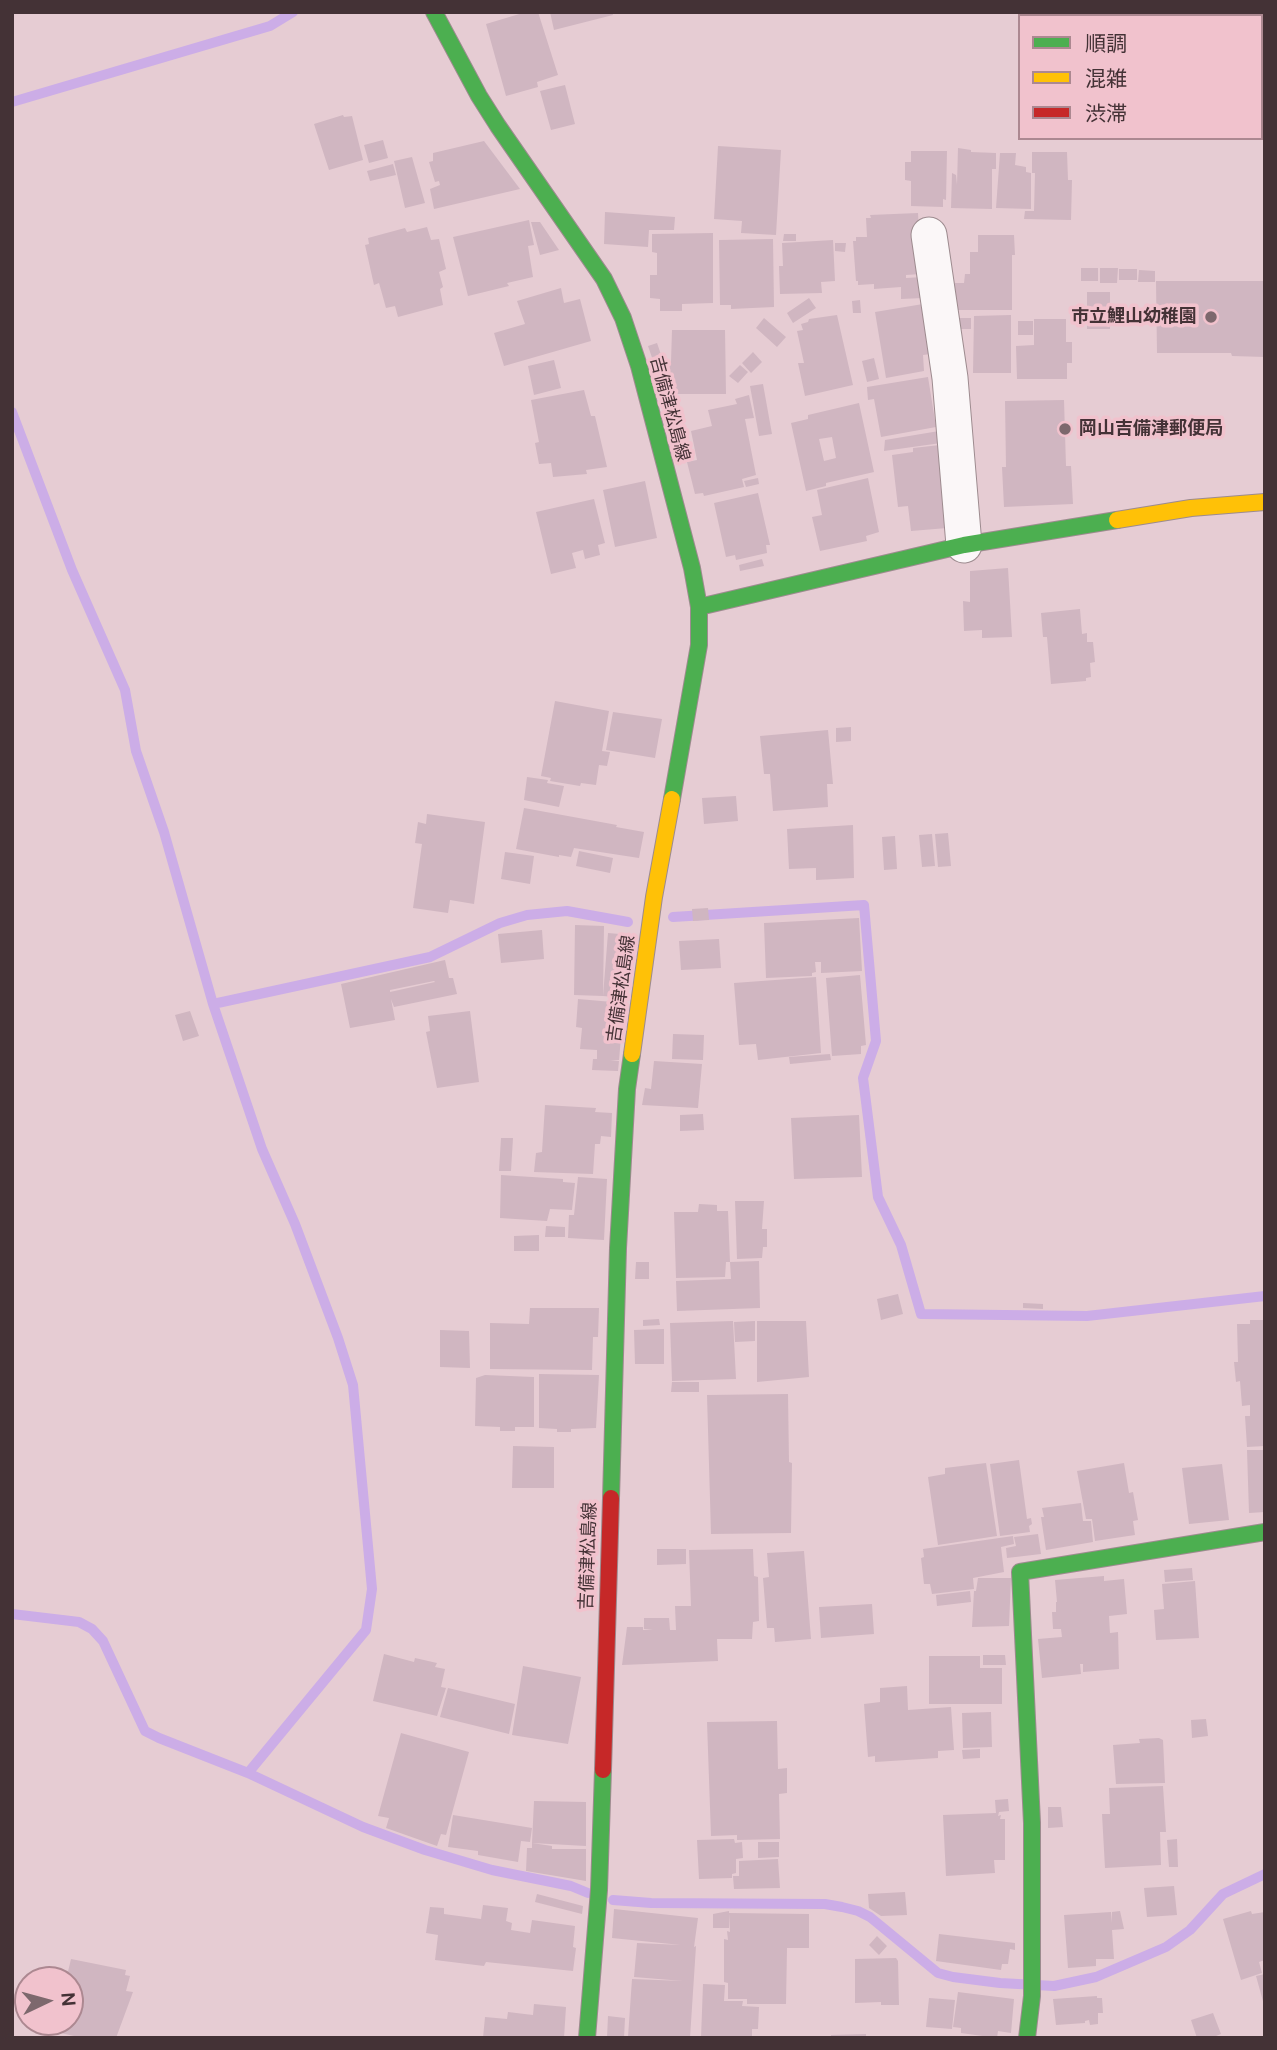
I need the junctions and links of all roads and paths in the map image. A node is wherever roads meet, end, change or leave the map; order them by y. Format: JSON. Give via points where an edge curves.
{"nodes":[{"id":1,"x":434,"y":12,"type":"edge"},
{"id":2,"x":929,"y":235,"type":"dead end"},
{"id":3,"x":1265,"y":502,"type":"edge"},
{"id":4,"x":964,"y":545,"type":"junction"},
{"id":5,"x":699,"y":607,"type":"junction"},
{"id":6,"x":1265,"y":1532,"type":"edge"},
{"id":7,"x":587,"y":2038,"type":"edge"},
{"id":8,"x":1027,"y":2038,"type":"edge"}],
"edges":[{"from":1,"to":5,"type":"main road","name":"吉備津松島線","via":[[479,96],[582,244],[623,318]]},
{"from":2,"to":4,"type":"street","via":[[950,378]]},
{"from":3,"to":4,"type":"main road","via":[[1191,508]]},
{"from":4,"to":5,"type":"main road"},
{"from":5,"to":7,"type":"main road","name":"吉備津松島線","via":[[699,645],[654,897],[627,1089],[599,1890]]},
{"from":6,"to":8,"type":"main road","via":[[1020,1572],[1032,1823]]}]}
